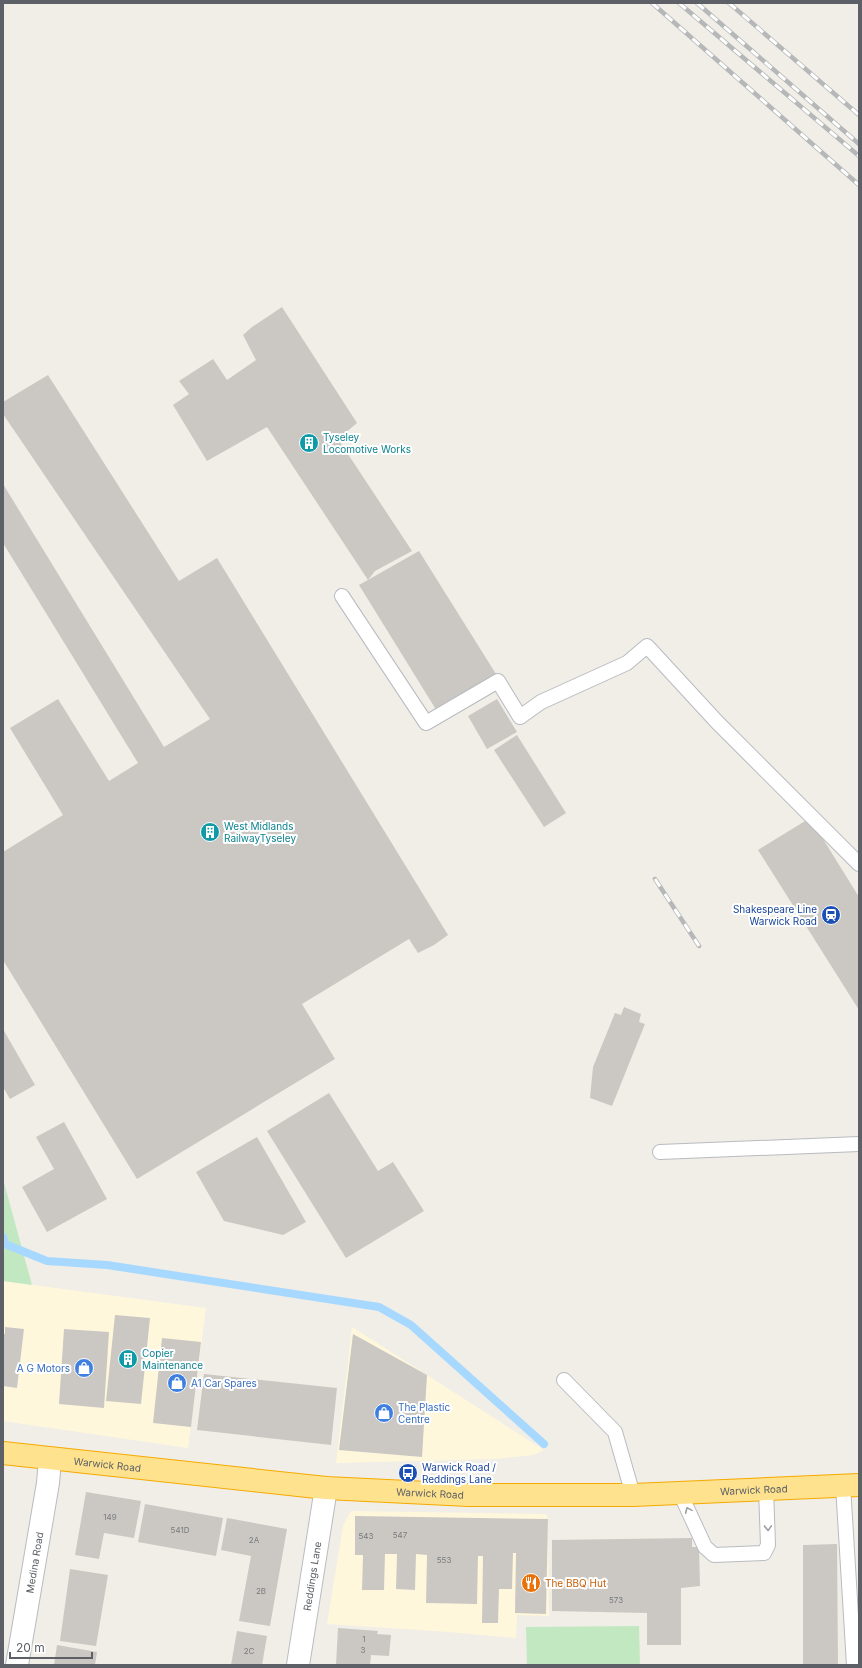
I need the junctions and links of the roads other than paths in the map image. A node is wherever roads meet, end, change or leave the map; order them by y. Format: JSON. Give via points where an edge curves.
{"nodes":[{"id":1,"x":342,"y":596,"type":"dead end"},
{"id":2,"x":859,"y":864,"type":"edge"},
{"id":3,"x":859,"y":1144,"type":"edge"},
{"id":4,"x":660,"y":1152,"type":"dead end"},
{"id":5,"x":564,"y":1380,"type":"dead end"},
{"id":6,"x":3,"y":1453,"type":"edge"},
{"id":7,"x":50,"y":1459,"type":"junction"},
{"id":8,"x":851,"y":1485,"type":"edge"},
{"id":9,"x":326,"y":1488,"type":"junction"},
{"id":10,"x":766,"y":1489,"type":"junction"},
{"id":11,"x":680,"y":1492,"type":"junction"},
{"id":12,"x":633,"y":1495,"type":"junction"},
{"id":13,"x":17,"y":1665,"type":"edge"},
{"id":14,"x":298,"y":1665,"type":"edge"},
{"id":15,"x":854,"y":1665,"type":"edge"}],
"edges":[{"from":1,"to":2,"type":"lane","via":[[426,723],[498,681],[520,717],[541,702],[627,663],[647,646],[717,722]]},
{"from":3,"to":4,"type":"lane"},
{"from":5,"to":12,"type":"lane","via":[[615,1432]]},
{"from":6,"to":7,"type":"highway","name":"Warwick Road"},
{"from":7,"to":9,"type":"highway","name":"Warwick Road"},
{"from":7,"to":13,"type":"street","name":"Medina Road"},
{"from":8,"to":10,"type":"highway","name":"Warwick Road"},
{"from":8,"to":15,"type":"lane"},
{"from":9,"to":12,"type":"highway","name":"Warwick Road","via":[[469,1495]]},
{"from":9,"to":14,"type":"street","name":"Reddings Lane"},
{"from":10,"to":11,"type":"highway","name":"Warwick Road"},
{"from":10,"to":11,"type":"lane","one_way":true,"via":[[768,1545],[764,1553],[714,1555],[705,1547]]},
{"from":11,"to":12,"type":"highway","name":"Warwick Road"}]}
